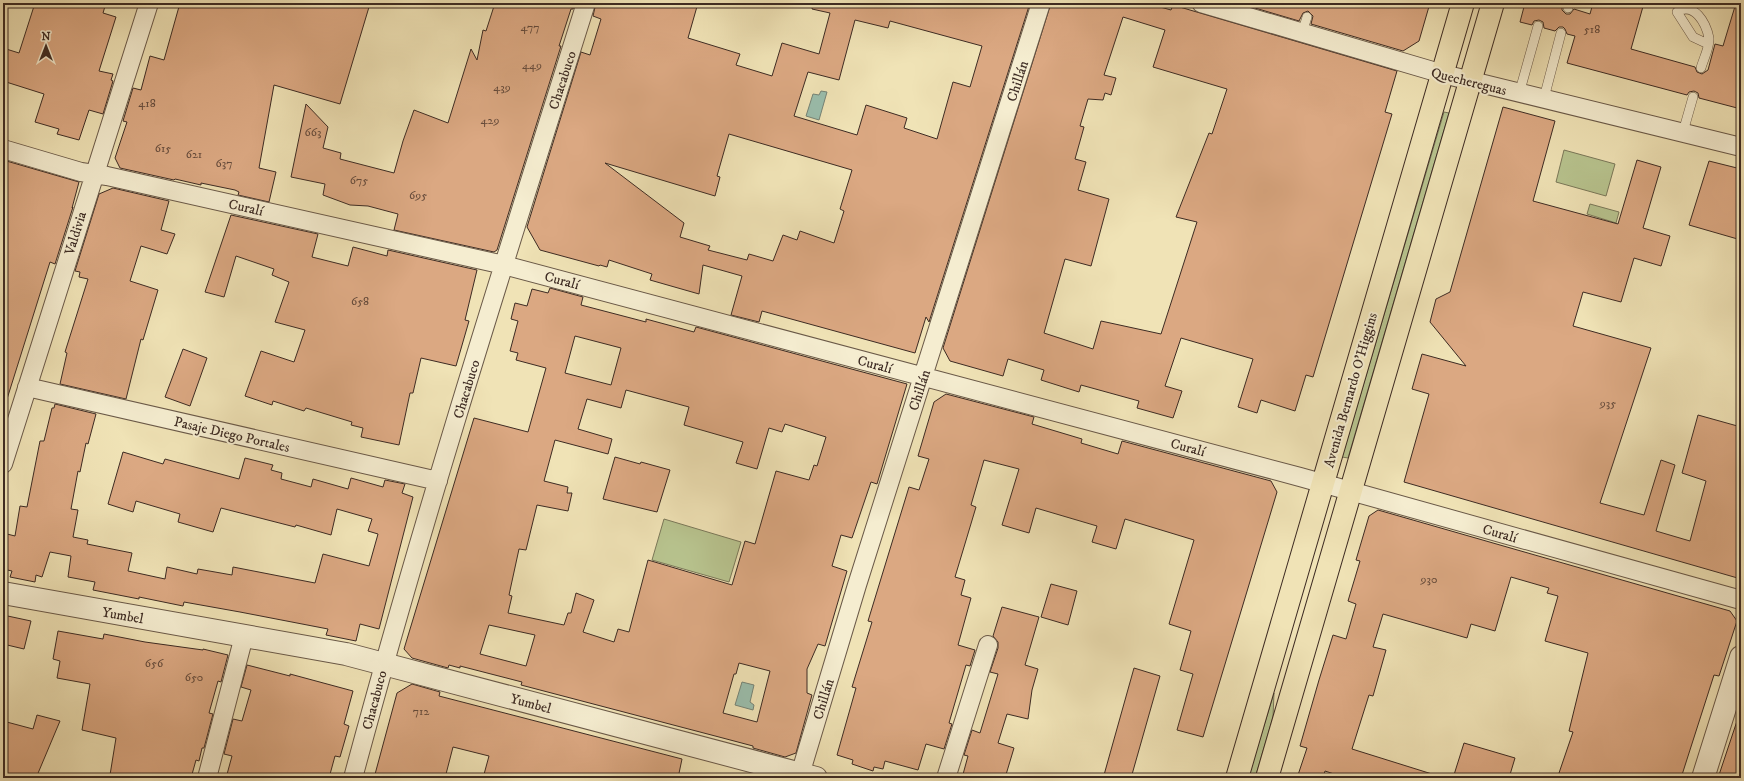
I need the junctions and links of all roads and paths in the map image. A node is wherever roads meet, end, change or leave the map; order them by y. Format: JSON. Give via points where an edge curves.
{"nodes":[{"id":1,"x":149,"y":3,"type":"edge"},
{"id":2,"x":586,"y":3,"type":"edge"},
{"id":3,"x":1041,"y":3,"type":"edge"},
{"id":4,"x":1201,"y":3,"type":"edge"},
{"id":5,"x":1464,"y":3,"type":"edge"},
{"id":6,"x":1493,"y":3,"type":"edge"},
{"id":7,"x":1538,"y":26,"type":"dead end"},
{"id":8,"x":1561,"y":32,"type":"dead end"},
{"id":9,"x":1708,"y":44,"type":"dead end"},
{"id":10,"x":1701,"y":68,"type":"dead end"},
{"id":11,"x":1442,"y":74,"type":"junction"},
{"id":12,"x":1470,"y":81,"type":"junction"},
{"id":13,"x":1519,"y":94,"type":"junction"},
{"id":14,"x":1693,"y":97,"type":"dead end"},
{"id":15,"x":1544,"y":98,"type":"junction"},
{"id":16,"x":1683,"y":132,"type":"junction"},
{"id":17,"x":1741,"y":147,"type":"edge"},
{"id":18,"x":3,"y":149,"type":"edge"},
{"id":19,"x":94,"y":174,"type":"junction"},
{"id":20,"x":504,"y":264,"type":"junction"},
{"id":21,"x":924,"y":377,"type":"junction"},
{"id":22,"x":27,"y":387,"type":"junction"},
{"id":23,"x":3,"y":464,"type":"edge"},
{"id":24,"x":438,"y":481,"type":"junction"},
{"id":25,"x":1323,"y":484,"type":"junction"},
{"id":26,"x":1351,"y":492,"type":"junction"},
{"id":27,"x":3,"y":593,"type":"edge"},
{"id":28,"x":1741,"y":600,"type":"edge"},
{"id":29,"x":244,"y":636,"type":"junction"},
{"id":30,"x":988,"y":645,"type":"dead end"},
{"id":31,"x":1741,"y":657,"type":"edge"},
{"id":32,"x":384,"y":664,"type":"junction"},
{"id":33,"x":805,"y":776,"type":"edge"},
{"id":34,"x":207,"y":778,"type":"edge"},
{"id":35,"x":353,"y":778,"type":"edge"},
{"id":36,"x":946,"y":778,"type":"edge"},
{"id":37,"x":1237,"y":778,"type":"edge"},
{"id":38,"x":1267,"y":778,"type":"edge"},
{"id":39,"x":1703,"y":778,"type":"edge"}],
"edges":[{"from":1,"to":19,"type":"street","name":"Valdivia"},
{"from":2,"to":20,"type":"street","name":"Chacabuco"},
{"from":3,"to":21,"type":"street","name":"Chillán"},
{"from":4,"to":11,"type":"street","name":"Quechereguas","via":[[1305,25]]},
{"from":5,"to":11,"type":"main road","name":"Avenida Bernardo O'Higgins"},
{"from":6,"to":12,"type":"main road","name":"Avenida Bernardo O'Higgins"},
{"from":7,"to":13,"type":"lane"},
{"from":8,"to":15,"type":"lane"},
{"from":9,"to":10,"type":"lane"},
{"from":11,"to":12,"type":"street","name":"Quechereguas"},
{"from":11,"to":25,"type":"main road","name":"Avenida Bernardo O'Higgins"},
{"from":12,"to":13,"type":"street","name":"Quechereguas"},
{"from":12,"to":26,"type":"main road","name":"Avenida Bernardo O'Higgins"},
{"from":13,"to":15,"type":"street","name":"Quechereguas"},
{"from":14,"to":16,"type":"lane"},
{"from":15,"to":16,"type":"street","name":"Quechereguas"},
{"from":16,"to":17,"type":"street","name":"Quechereguas"},
{"from":18,"to":19,"type":"street","name":"Curalí"},
{"from":19,"to":20,"type":"street","name":"Curalí"},
{"from":19,"to":22,"type":"street","name":"Valdivia"},
{"from":20,"to":21,"type":"street","name":"Curalí"},
{"from":20,"to":24,"type":"street","name":"Chacabuco"},
{"from":21,"to":25,"type":"street","name":"Curalí"},
{"from":21,"to":33,"type":"street","name":"Chillán","via":[[860,578]]},
{"from":22,"to":23,"type":"street","name":"Valdivia"},
{"from":22,"to":24,"type":"street","name":"Pasaje Diego Portales"},
{"from":24,"to":32,"type":"street","name":"Chacabuco"},
{"from":25,"to":26,"type":"street","name":"Curalí"},
{"from":25,"to":37,"type":"main road","name":"Avenida Bernardo O'Higgins"},
{"from":26,"to":28,"type":"street","name":"Curalí"},
{"from":26,"to":38,"type":"main road","name":"Avenida Bernardo O'Higgins"},
{"from":27,"to":29,"type":"street","name":"Yumbel"},
{"from":29,"to":32,"type":"street","name":"Yumbel","via":[[346,654]]},
{"from":29,"to":34,"type":"street"},
{"from":30,"to":36,"type":"street"},
{"from":31,"to":39,"type":"street"},
{"from":32,"to":33,"type":"street","name":"Yumbel"},
{"from":32,"to":35,"type":"street","name":"Chacabuco"}]}
